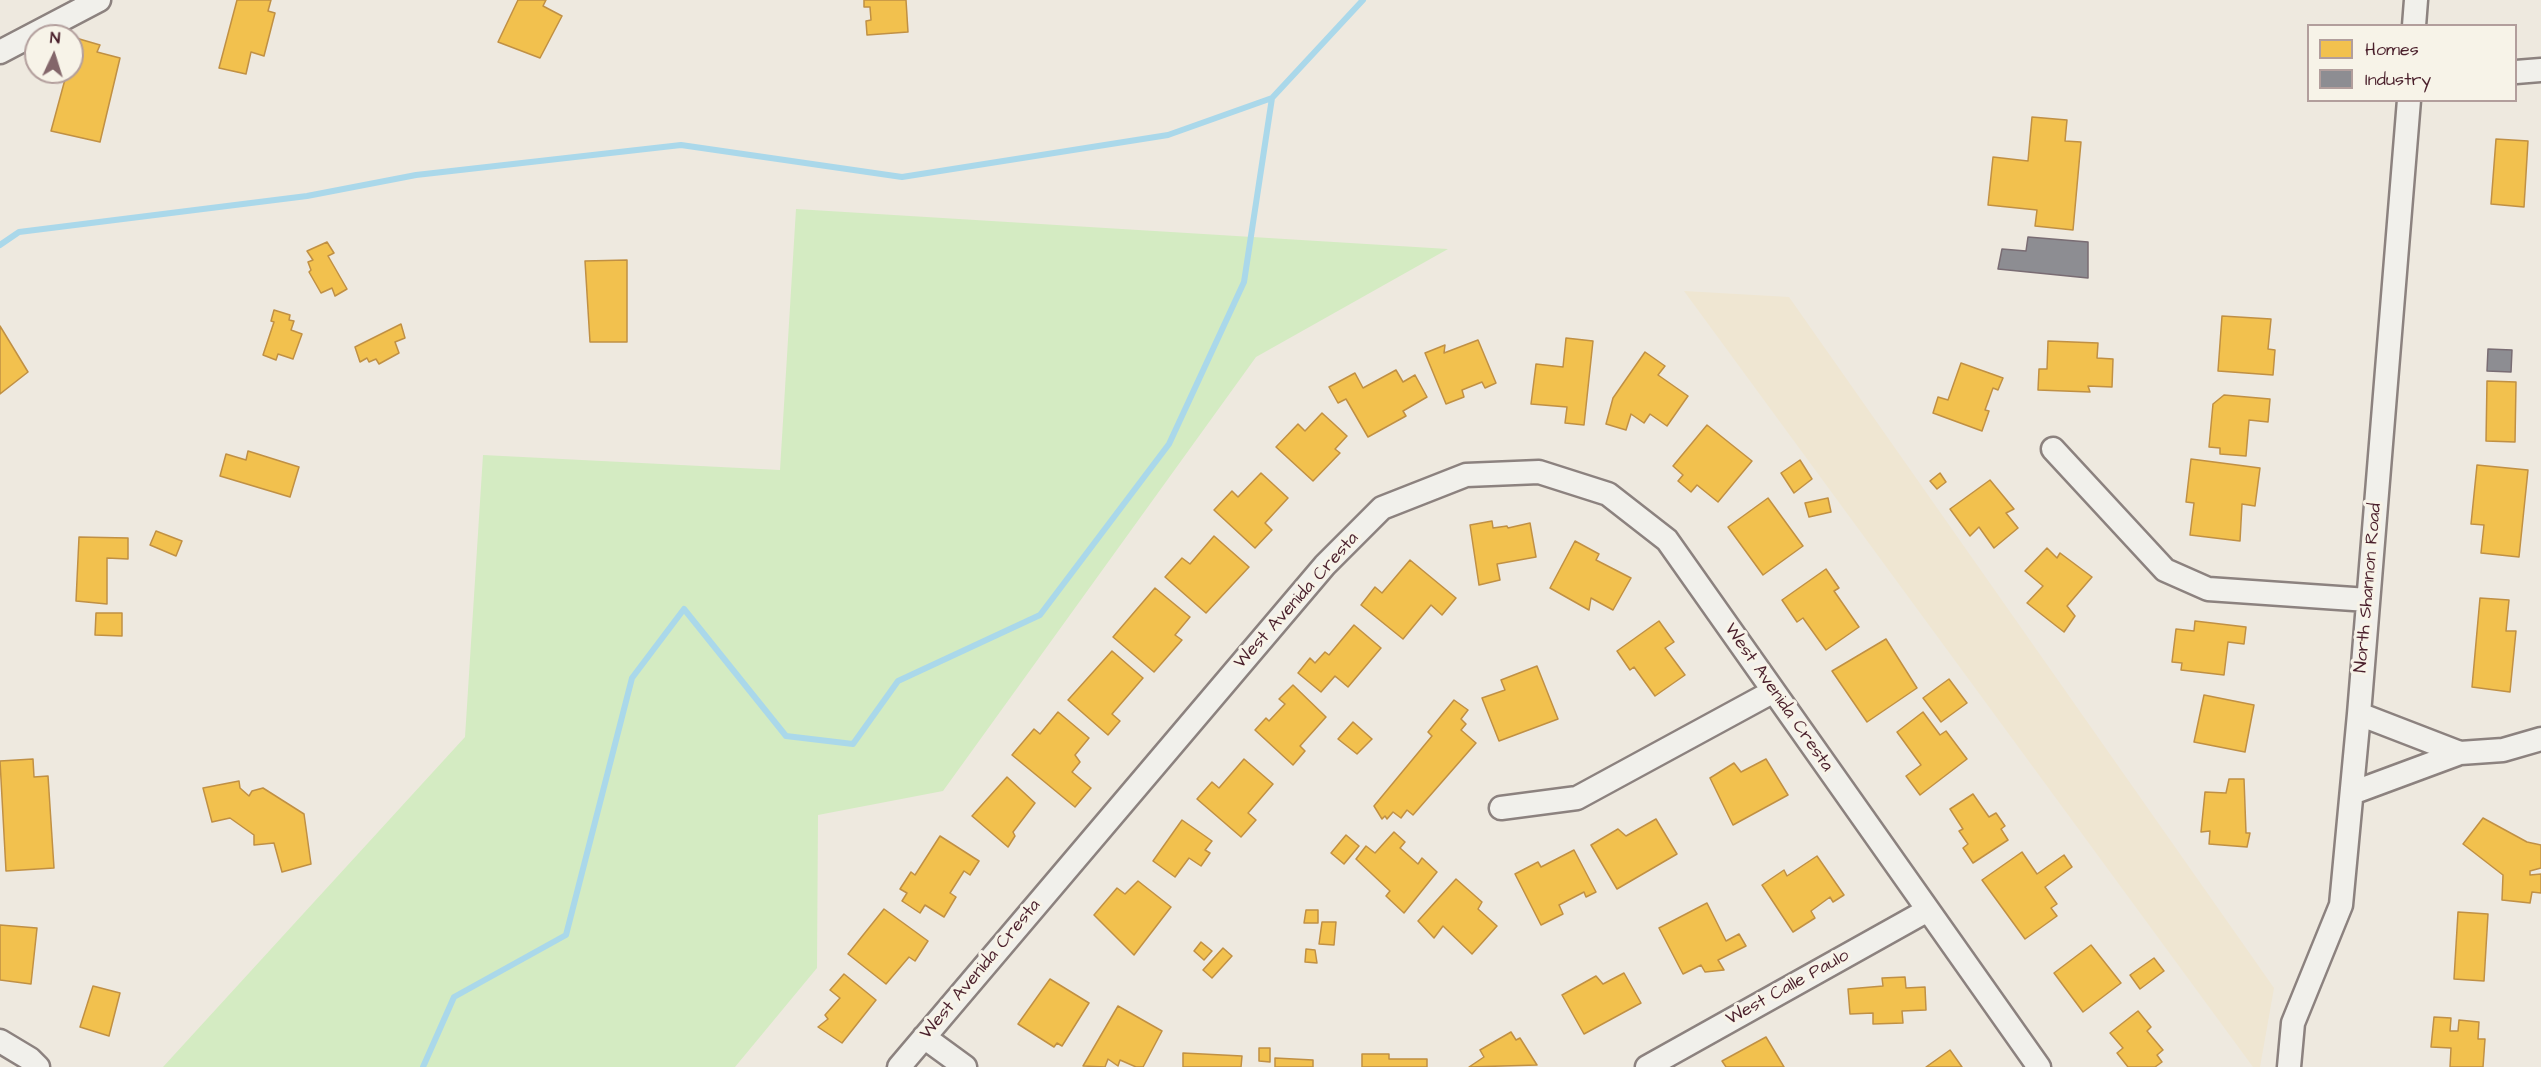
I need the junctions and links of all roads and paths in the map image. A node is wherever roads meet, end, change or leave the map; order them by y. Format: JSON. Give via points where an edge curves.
{"nodes":[{"id":1,"x":99,"y":0,"type":"edge"},
{"id":2,"x":2416,"y":0,"type":"edge"},
{"id":3,"x":2414,"y":24,"type":"edge"},
{"id":4,"x":0,"y":52,"type":"edge"},
{"id":5,"x":2541,"y":70,"type":"edge"},
{"id":6,"x":2517,"y":72,"type":"edge"},
{"id":7,"x":2409,"y":102,"type":"edge"},
{"id":8,"x":2053,"y":449,"type":"dead end"},
{"id":9,"x":2368,"y":600,"type":"junction"},
{"id":10,"x":1772,"y":692,"type":"junction"},
{"id":11,"x":2359,"y":714,"type":"junction"},
{"id":12,"x":2541,"y":739,"type":"edge"},
{"id":13,"x":2460,"y":753,"type":"junction"},
{"id":14,"x":2352,"y":793,"type":"junction"},
{"id":15,"x":1501,"y":808,"type":"dead end"},
{"id":16,"x":1928,"y":910,"type":"junction"},
{"id":17,"x":924,"y":1037,"type":"junction"},
{"id":18,"x":0,"y":1041,"type":"edge"},
{"id":19,"x":38,"y":1067,"type":"edge"},
{"id":20,"x":899,"y":1067,"type":"edge"},
{"id":21,"x":965,"y":1067,"type":"edge"},
{"id":22,"x":1647,"y":1067,"type":"edge"},
{"id":23,"x":2038,"y":1067,"type":"edge"},
{"id":24,"x":2289,"y":1067,"type":"edge"}],
"edges":[{"from":1,"to":4,"type":"street"},
{"from":2,"to":3,"type":"street"},
{"from":5,"to":6,"type":"street"},
{"from":7,"to":9,"type":"street","name":"North Shannon Road"},
{"from":8,"to":9,"type":"street","via":[[2165,570],[2208,589]]},
{"from":9,"to":11,"type":"street","name":"North Shannon Road"},
{"from":10,"to":15,"type":"street","via":[[1577,798]]},
{"from":10,"to":16,"type":"street","name":"West Avenida Cresta"},
{"from":10,"to":17,"type":"street","name":"West Avenida Cresta","via":[[1667,540],[1608,494],[1539,472],[1466,474],[1382,508],[1325,565]]},
{"from":11,"to":13,"type":"street"},
{"from":11,"to":14,"type":"street","name":"North Shannon Road"},
{"from":12,"to":13,"type":"street","via":[[2503,750]]},
{"from":13,"to":14,"type":"street"},
{"from":14,"to":24,"type":"street","name":"North Shannon Road","via":[[2341,905],[2293,1023]]},
{"from":16,"to":22,"type":"street","name":"West Calle Paulo"},
{"from":16,"to":23,"type":"street","name":"West Avenida Cresta"},
{"from":17,"to":20,"type":"street","name":"West Avenida Cresta"},
{"from":17,"to":21,"type":"street"},
{"from":18,"to":19,"type":"street"}]}
